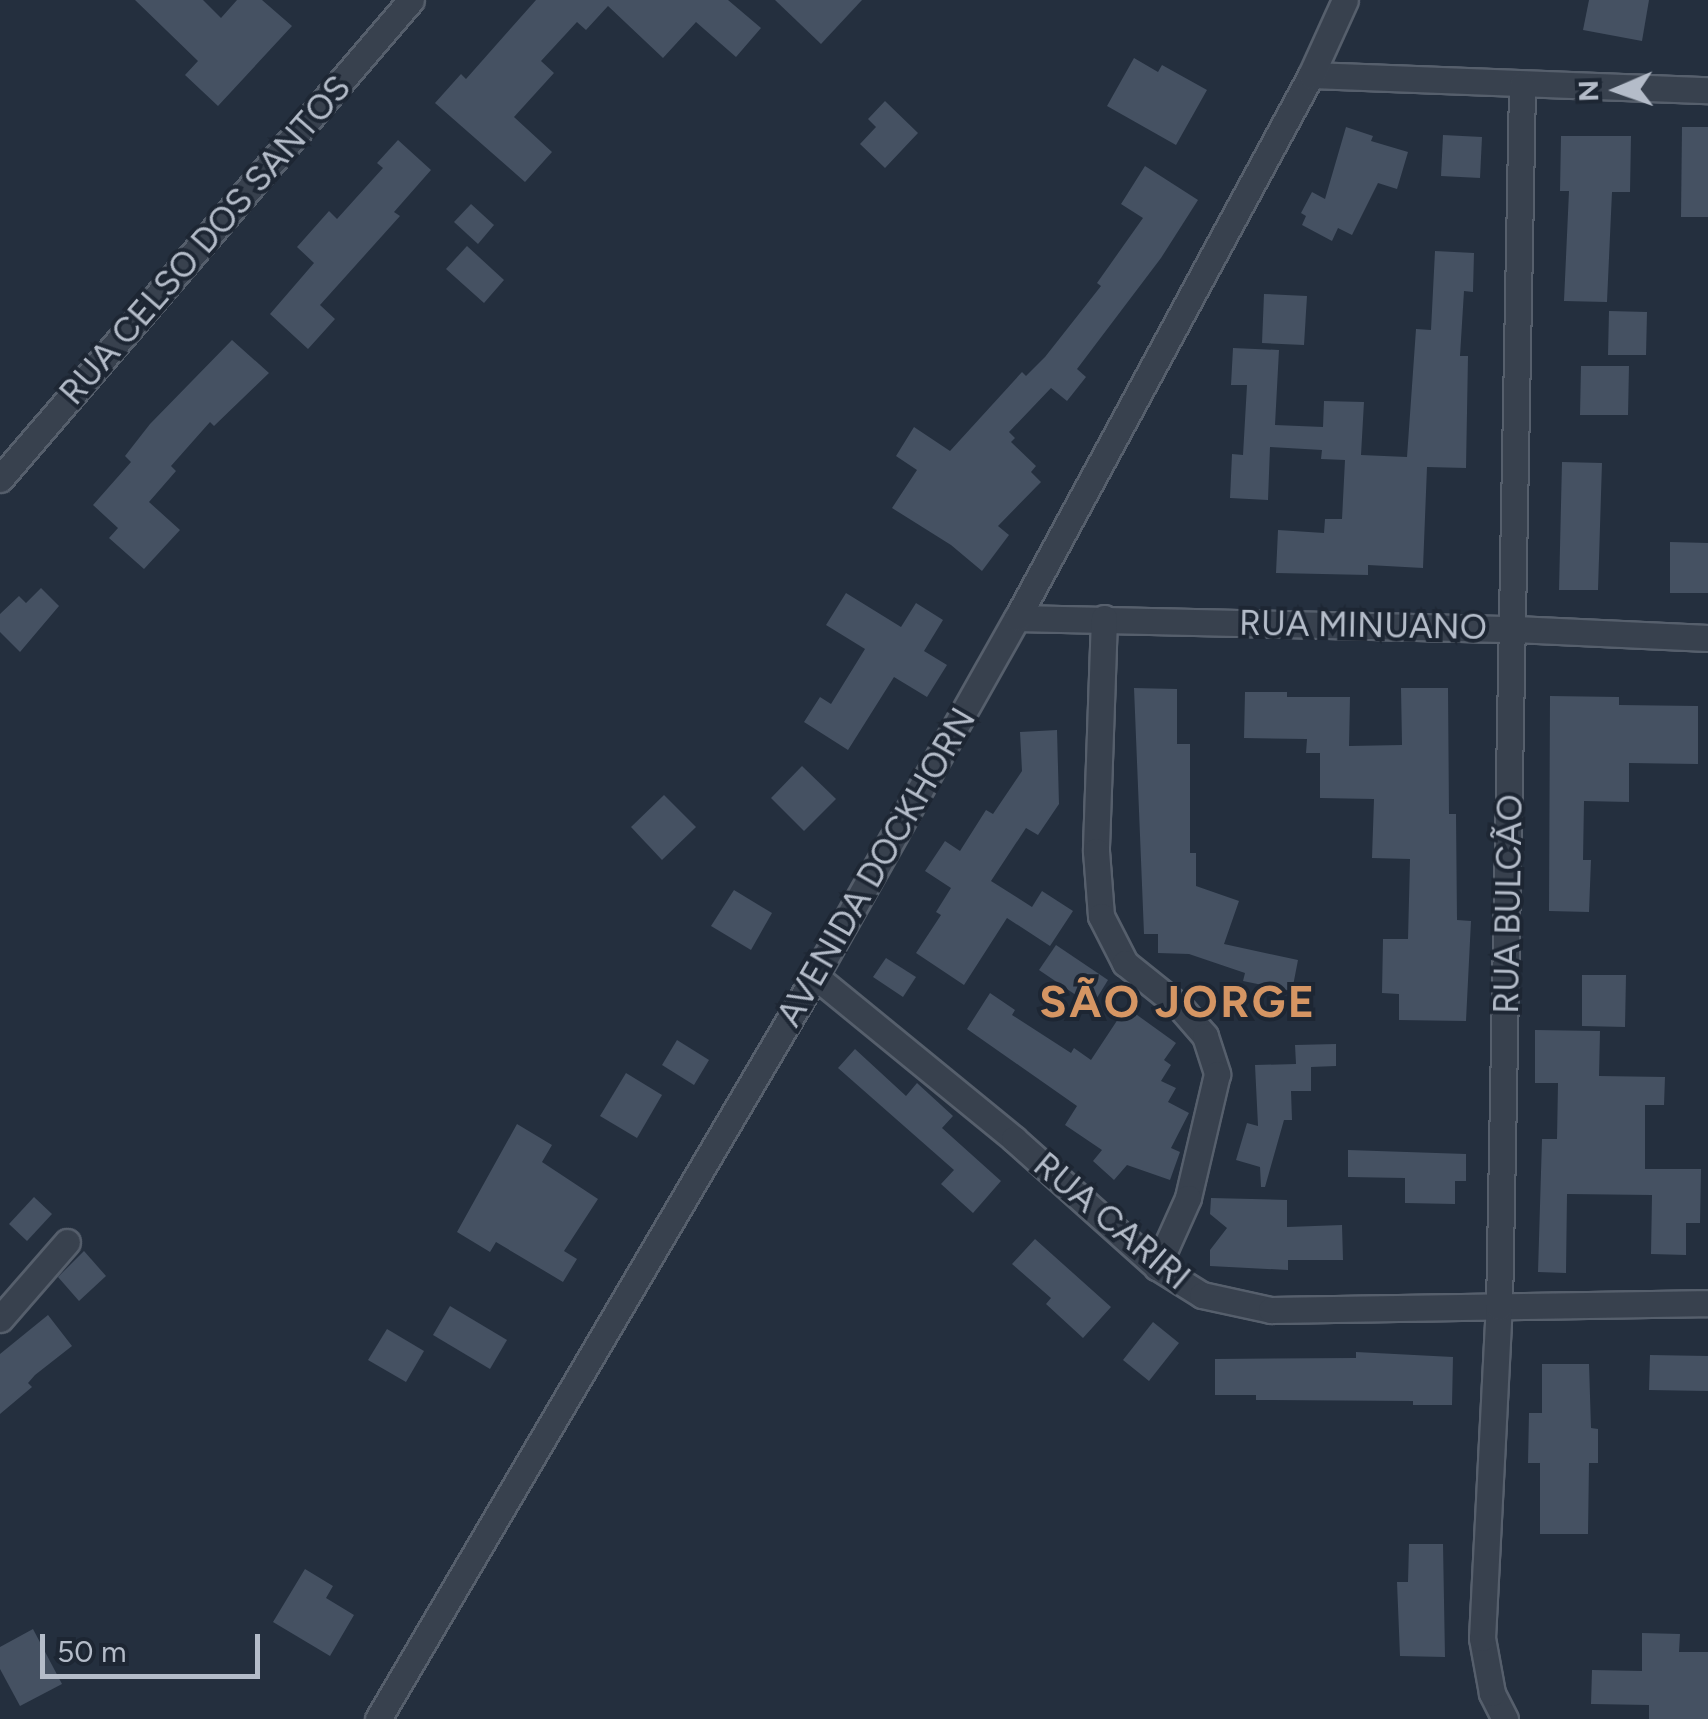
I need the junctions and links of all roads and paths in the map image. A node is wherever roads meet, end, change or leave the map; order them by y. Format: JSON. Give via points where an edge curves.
{"nodes":[{"id":1,"x":411,"y":0,"type":"edge"},
{"id":2,"x":1345,"y":0,"type":"edge"},
{"id":3,"x":1310,"y":75,"type":"junction"},
{"id":4,"x":1522,"y":84,"type":"junction"},
{"id":5,"x":1708,"y":90,"type":"edge"},
{"id":6,"x":0,"y":479,"type":"edge"},
{"id":7,"x":1017,"y":618,"type":"junction"},
{"id":8,"x":1104,"y":618,"type":"junction"},
{"id":9,"x":1515,"y":628,"type":"junction"},
{"id":10,"x":1708,"y":638,"type":"edge"},
{"id":11,"x":815,"y":976,"type":"junction"},
{"id":12,"x":67,"y":1242,"type":"dead end"},
{"id":13,"x":1156,"y":1267,"type":"junction"},
{"id":14,"x":1708,"y":1303,"type":"edge"},
{"id":15,"x":1499,"y":1307,"type":"junction"},
{"id":16,"x":0,"y":1319,"type":"edge"},
{"id":17,"x":378,"y":1719,"type":"edge"},
{"id":18,"x":1505,"y":1719,"type":"edge"}],
"edges":[{"from":1,"to":6,"type":"street","name":"RUA CELSO DOS SANTOS"},
{"from":2,"to":3,"type":"street","name":"AVENIDA DOCKHORN"},
{"from":3,"to":4,"type":"street"},
{"from":3,"to":7,"type":"street","name":"AVENIDA DOCKHORN"},
{"from":4,"to":5,"type":"street"},
{"from":4,"to":9,"type":"street","name":"RUA BULCÃO"},
{"from":7,"to":8,"type":"street","name":"RUA MINUANO"},
{"from":7,"to":11,"type":"street","name":"AVENIDA DOCKHORN"},
{"from":8,"to":9,"type":"street","name":"RUA MINUANO"},
{"from":8,"to":13,"type":"street","via":[[1096,850],[1101,916],[1126,963],[1204,1036],[1217,1074],[1188,1198]]},
{"from":9,"to":10,"type":"street","name":"RUA MINUANO"},
{"from":9,"to":15,"type":"street","name":"RUA BULCÃO"},
{"from":11,"to":13,"type":"street","name":"RUA CARIRI","via":[[1014,1139]]},
{"from":11,"to":17,"type":"street","name":"AVENIDA DOCKHORN"},
{"from":12,"to":16,"type":"street"},
{"from":13,"to":15,"type":"street","name":"RUA CARIRI","via":[[1202,1295],[1271,1310]]},
{"from":14,"to":15,"type":"street","name":"RUA CARIRI"},
{"from":15,"to":18,"type":"street","name":"RUA BULCÃO","via":[[1482,1638],[1492,1693]]}]}
